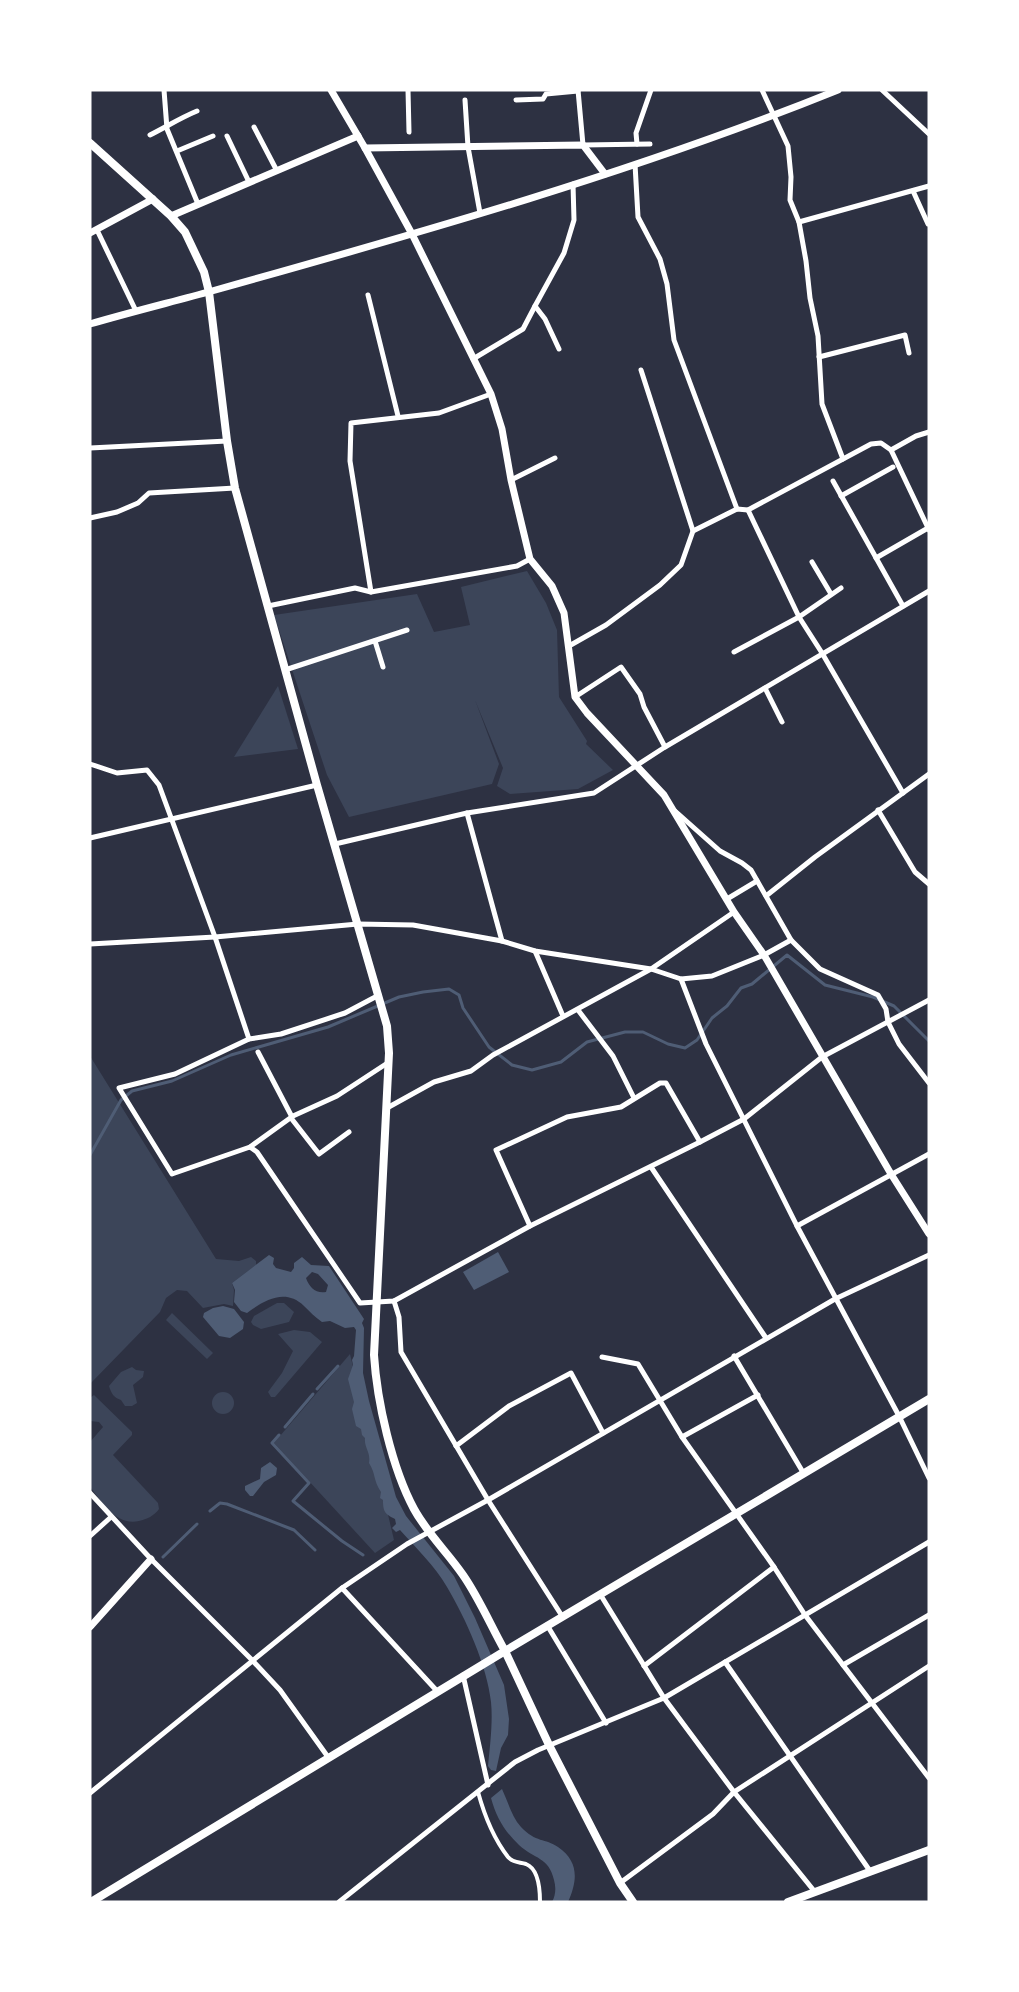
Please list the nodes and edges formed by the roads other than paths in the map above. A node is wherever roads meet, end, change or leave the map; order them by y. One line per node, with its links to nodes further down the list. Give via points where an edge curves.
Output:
1 (164, 90): 13 (street)
2 (331, 90): 20 (street)
3 (408, 90): 15 (street)
4 (651, 90): 22 (street, via 636,133)
5 (762, 90): 12 (street)
6 (838, 90): 12 (street)
7 (882, 90): 16 (street)
8 (578, 91): 10 (street); 24 (street)
9 (465, 100): 25 (street)
10 (516, 100)
11 (197, 111): 13 (street)
12 (774, 116): 28 (street); 39 (street, via 788,146 790,200)
13 (167, 127): 17 (street); 27 (street)
14 (254, 127): 29 (street)
15 (409, 132)
16 (929, 134)
17 (150, 135)
18 (213, 136): 27 (street)
19 (227, 136): 31 (street)
20 (358, 136): 26 (street); 29 (street)
21 (90, 143): 35 (main road)
22 (637, 144): 23 (street); 24 (street)
23 (650, 144)
24 (583, 145): 25 (street); 30 (street)
25 (468, 147): 26 (street); 37 (street)
26 (365, 148): 42 (street)
27 (177, 151): 36 (street)
28 (635, 164): 30 (street); 66 (street, via 638,217 665,276 674,340)
29 (277, 171): 31 (street)
30 (605, 174): 32 (street)
31 (249, 182): 36 (street)
32 (573, 184): 37 (street); 45 (street, via 574,220 564,253)
33 (929, 186): 34 (street)
34 (914, 191): 39 (street); 40 (street)
35 (153, 199): 38 (main road); 41 (street)
36 (198, 204): 38 (street)
37 (480, 213): 42 (street)
38 (171, 216): 43 (main road, via 197,254)
39 (799, 222): 50 (street)
40 (928, 224)
41 (93, 232): 46 (street)
42 (412, 234): 43 (street); 51 (street)
43 (209, 292): 46 (street); 56 (main road)
44 (368, 295): 54 (street)
45 (535, 306): 48 (street); 51 (street, via 523,329)
46 (136, 311): 47 (street)
47 (90, 324)
48 (559, 350)
49 (909, 353): 50 (street, via 905,335)
50 (819, 357): 60 (street, via 822,404)
51 (473, 359): 53 (street)
52 (642, 370): 70 (street)
53 (491, 394): 54 (street, via 439,413); 62 (street)
54 (398, 416): 76 (street, via 351,423 350,460)
55 (929, 432): 58 (street)
56 (227, 441): 57 (street); 64 (main road)
57 (90, 448)
58 (891, 450): 60 (street, via 881,443 871,444); 69 (street)
59 (555, 458): 62 (street)
60 (843, 459): 67 (street)
61 (892, 467): 65 (street)
62 (511, 480): 72 (street)
63 (833, 481): 65 (street)
64 (235, 488): 68 (street, via 149,493 117,512); 78 (main road)
65 (841, 496): 71 (street)
66 (737, 509): 67 (street); 70 (street)
67 (748, 510): 80 (street)
68 (90, 518)
69 (928, 529): 71 (street)
70 (693, 531): 83 (street, via 681,565 660,585 606,625)
71 (876, 558): 79 (street)
72 (531, 559): 76 (street, via 517,566); 83 (street, via 552,586 564,613)
73 (812, 562): 77 (street)
74 (841, 588): 77 (street)
75 (929, 591): 79 (street)
76 (371, 592): 78 (street, via 355,588)
77 (831, 594): 80 (street)
78 (268, 606): 87 (main road)
79 (903, 606): 85 (street)
80 (799, 617): 84 (street); 85 (street)
81 (407, 630): 82 (street)
82 (375, 641): 86 (street); 87 (street)
83 (569, 646): 89 (street)
84 (734, 652)
85 (822, 653): 88 (street); 96 (street)
86 (383, 667)
87 (285, 670): 95 (main road)
88 (765, 688): 90 (street); 91 (street)
89 (575, 697): 91 (street, via 621,667 640,694); 93 (street)
90 (782, 722)
91 (665, 747): 93 (street)
92 (90, 764): 100 (street, via 117,773 147,771 159,785)
93 (636, 767): 97 (street); 99 (street, via 594,793)
94 (929, 774): 96 (street)
95 (317, 785): 100 (street); 102 (main road)
96 (903, 793): 98 (street)
97 (674, 810): 103 (street, via 720,851 751,870); 106 (street)
98 (878, 810): 104 (street, via 915,872); 105 (street)
99 (467, 813): 102 (street); 111 (street)
100 (172, 818): 101 (street); 109 (street)
101 (90, 838)
102 (335, 844): 108 (main road)
103 (757, 881): 105 (street); 106 (street)
104 (929, 884)
105 (766, 896): 110 (street)
106 (727, 899): 107 (street)
107 (734, 912): 114 (street); 115 (street)
108 (358, 924): 109 (street); 111 (street, via 413,925); 117 (main road)
109 (215, 937): 112 (street); 122 (street)
110 (791, 940): 114 (street); 121 (street, via 820,969 878,995)
111 (502, 941): 113 (street)
112 (90, 944)
113 (535, 951): 115 (street); 120 (street)
114 (764, 955): 116 (street, via 712,976); 124 (street)
115 (651, 969): 116 (street); 119 (street)
116 (681, 979): 130 (street, via 706,1044)
117 (381, 1000): 122 (street, via 281,1034); 125 (main road)
118 (928, 1002): 121 (street)
119 (578, 1010): 120 (street); 127 (street, via 613,1056)
120 (563, 1016): 128 (street, via 471,1071 434,1083)
121 (888, 1022): 124 (street); 126 (street, via 899,1044)
122 (249, 1039): 133 (street, via 175,1074 119,1088 172,1174)
123 (258, 1052): 129 (street)
124 (822, 1057): 130 (street); 136 (street)
125 (389, 1062): 128 (main road); 129 (street, via 337,1096)
126 (929, 1083)
127 (634, 1098): 132 (street, via 666,1083); 137 (street, via 621,1107 567,1117 496,1150)
128 (387, 1108): 143 (main road)
129 (291, 1118): 131 (street, via 319,1154); 133 (street)
130 (744, 1119): 132 (street); 138 (street)
131 (349, 1131)
132 (700, 1142): 135 (street)
133 (250, 1147): 143 (street, via 360,1303)
134 (929, 1154): 136 (street)
135 (651, 1167): 137 (street); 144 (street)
136 (891, 1174): 138 (street); 139 (street)
137 (530, 1226): 142 (street)
138 (797, 1226): 141 (street)
139 (929, 1234)
140 (929, 1255): 141 (street)
141 (835, 1299): 144 (street); 150 (street)
142 (394, 1301): 143 (street); 153 (street, via 401,1352)
143 (377, 1303): 160 (main road, via 374,1355 383,1413 404,1489)
144 (766, 1338): 145 (street)
145 (734, 1356): 147 (street); 149 (street)
146 (602, 1357): 149 (street, via 638,1364)
147 (758, 1395): 152 (street); 154 (street)
148 (929, 1399): 150 (main road)
149 (659, 1400): 151 (street); 152 (street)
150 (900, 1416): 154 (main road); 155 (street)
151 (603, 1433): 153 (street, via 571,1373 509,1406); 157 (street)
152 (682, 1437): 158 (street)
153 (456, 1446): 157 (street)
154 (804, 1474): 158 (main road)
155 (929, 1478)
156 (90, 1493): 159 (street)
157 (488, 1500): 160 (street); 169 (street)
158 (736, 1514): 164 (street); 166 (main road)
159 (111, 1517): 161 (street); 163 (street)
160 (427, 1533): 165 (street); 172 (main road, via 464,1577)
161 (90, 1536)
162 (929, 1542): 167 (street)
163 (151, 1559): 171 (street); 173 (street)
164 (774, 1567): 167 (street); 176 (street)
165 (342, 1588): 173 (street); 179 (street)
166 (600, 1594): 169 (main road); 176 (street)
167 (805, 1615): 174 (street); 175 (street)
168 (929, 1615): 175 (street)
169 (562, 1616): 170 (main road)
170 (547, 1625): 172 (main road); 182 (street)
171 (90, 1627)
172 (505, 1651): 178 (main road); 183 (main road)
173 (252, 1660): 185 (street, via 280,1690); 188 (street)
174 (725, 1662): 180 (street); 184 (street)
175 (843, 1665): 181 (street)
176 (644, 1666): 180 (street)
177 (929, 1666): 181 (street)
178 (463, 1675): 179 (main road); 187 (street)
179 (437, 1691): 185 (main road)
180 (664, 1698): 182 (street); 190 (street)
181 (873, 1702): 184 (street); 186 (street)
182 (606, 1724): 183 (street)
183 (549, 1745): 187 (street, via 515,1762); 193 (main road)
184 (790, 1756): 190 (street); 192 (street)
185 (328, 1757): 195 (main road)
186 (928, 1775)
187 (488, 1785): 189 (street)
188 (90, 1792)
189 (478, 1792): 196 (street); 197 (street, via 485,1816 508,1856 528,1865 536,1874)
190 (734, 1792): 193 (street, via 713,1814); 194 (street)
191 (929, 1850): 192 (main road)
192 (870, 1871): 194 (main road)
193 (620, 1883): 198 (main road)
194 (811, 1896): 199 (main road)
195 (91, 1902)
196 (339, 1902)
197 (540, 1902)
198 (633, 1902)
199 (788, 1902)

